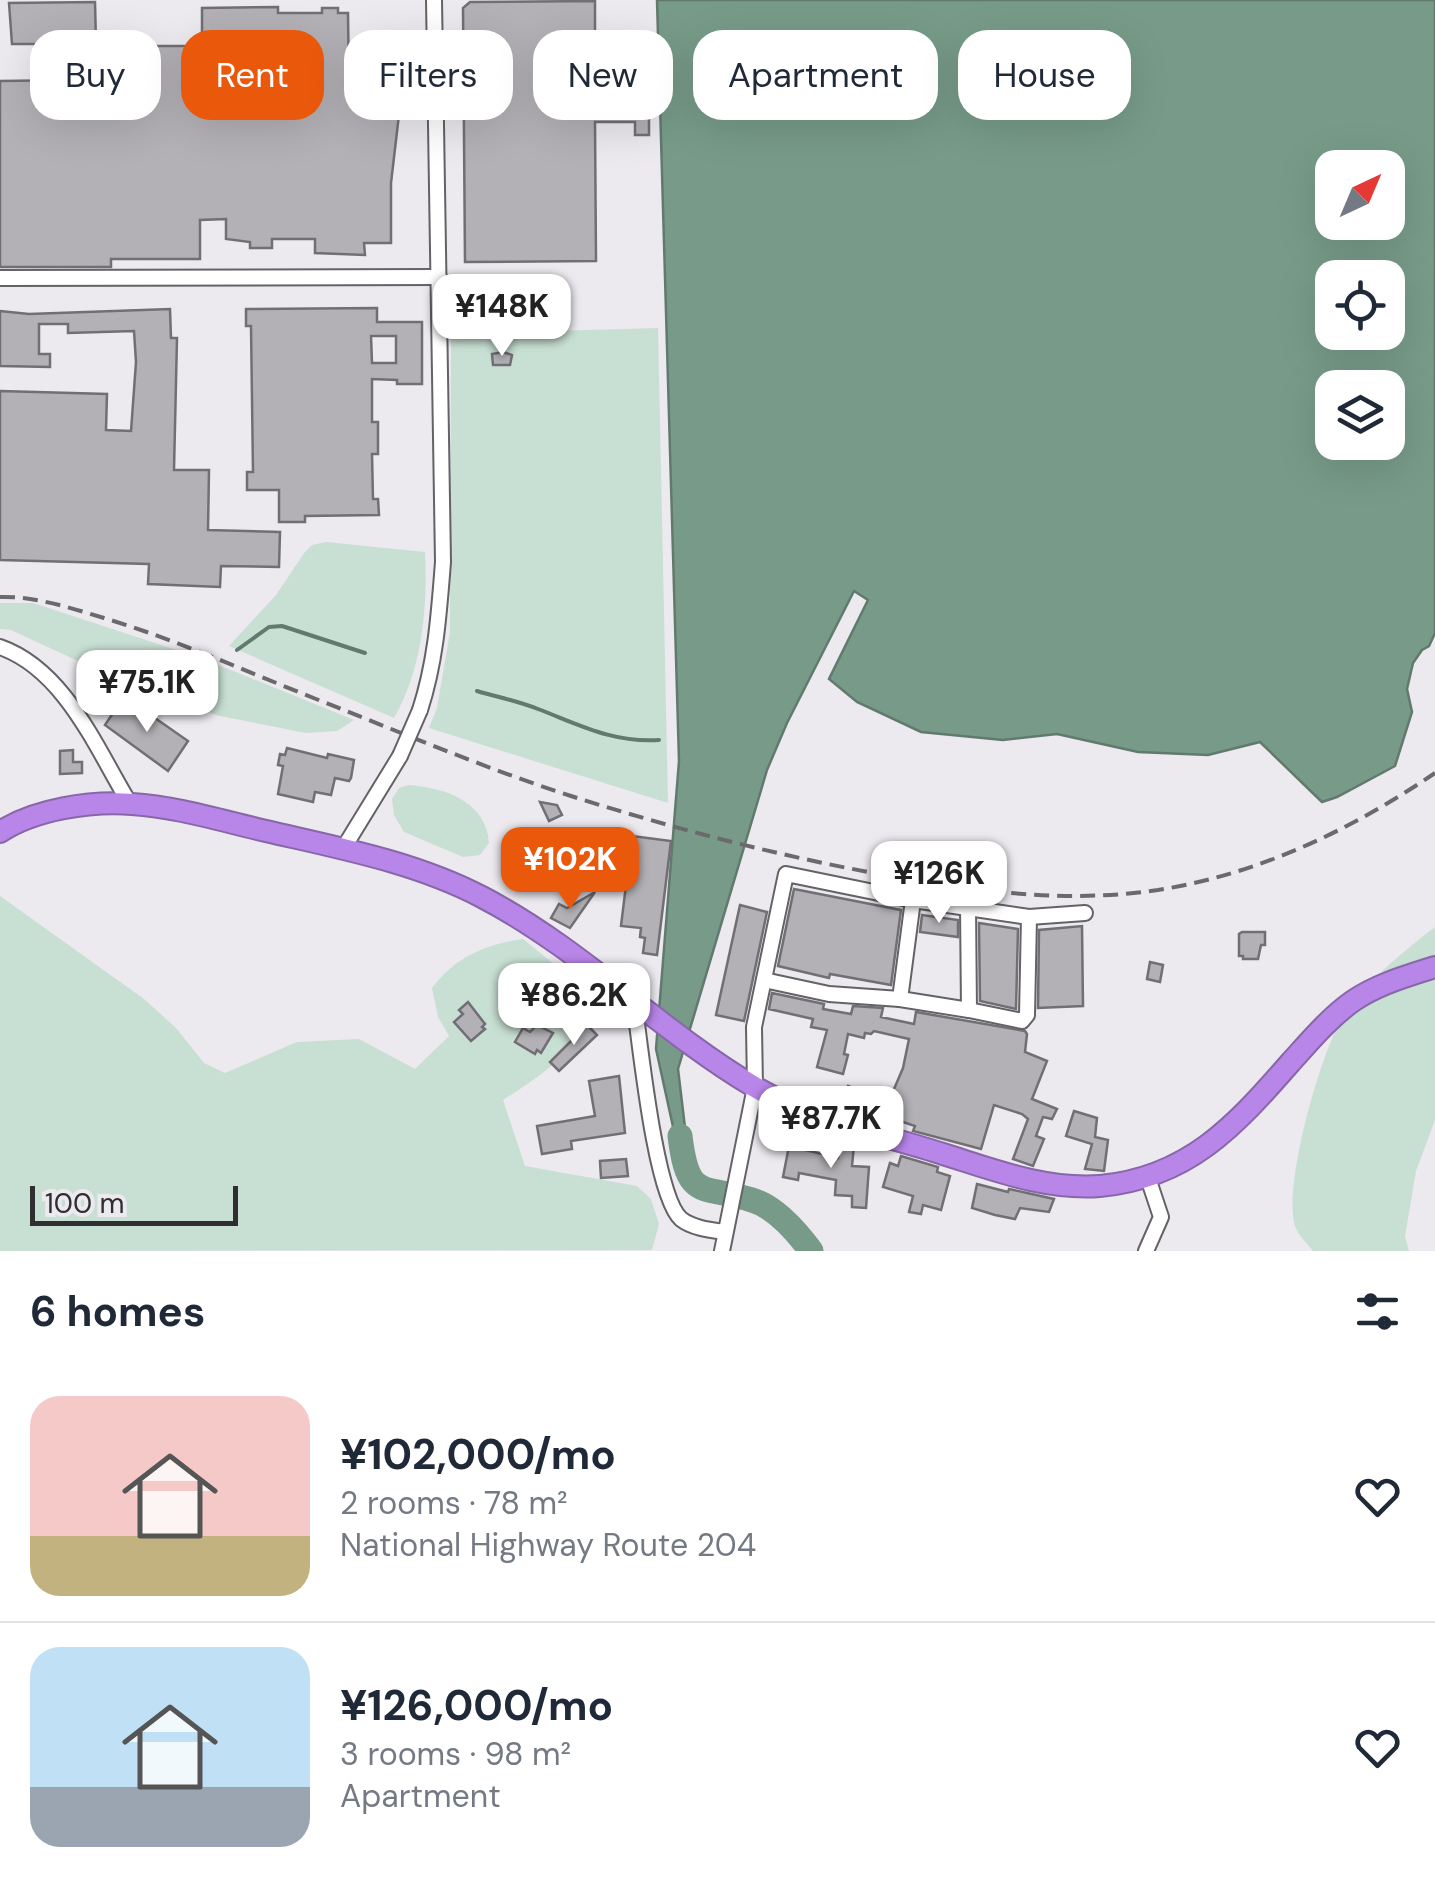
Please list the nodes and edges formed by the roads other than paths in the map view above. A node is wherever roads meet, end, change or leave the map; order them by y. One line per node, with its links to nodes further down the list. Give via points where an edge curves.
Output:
1 (434, 0): 2 (street)
2 (438, 277): 3 (street); 7 (street, bridge, via 443,562 430,682 400,756)
3 (0, 278)
4 (0, 647): 5 (street, via 34,664 59,688)
5 (130, 804): 6 (highway, via 18,820); 7 (highway)
6 (0, 832)
7 (343, 849): 15 (highway, via 482,897)
8 (913, 900): 9 (street); 13 (street, via 786,874); 14 (street)
9 (968, 908): 11 (street); 16 (street)
10 (1085, 913): 11 (street)
11 (1030, 917): 16 (street, via 1027,1015 1022,1020)
12 (1435, 967): 18 (highway, via 1354,1001 1222,1136)
13 (764, 980): 14 (street); 17 (street, via 754,1026)
14 (900, 999): 16 (street)
15 (640, 1004): 17 (highway); 19 (street, via 660,1171 670,1202 681,1219 700,1228)
16 (969, 1010)
17 (755, 1087): 18 (highway, via 1016,1178 1099,1186); 19 (street)
18 (1148, 1178): 21 (street, via 1161,1217)
19 (726, 1225): 20 (street)
20 (722, 1251)
21 (1146, 1251)

